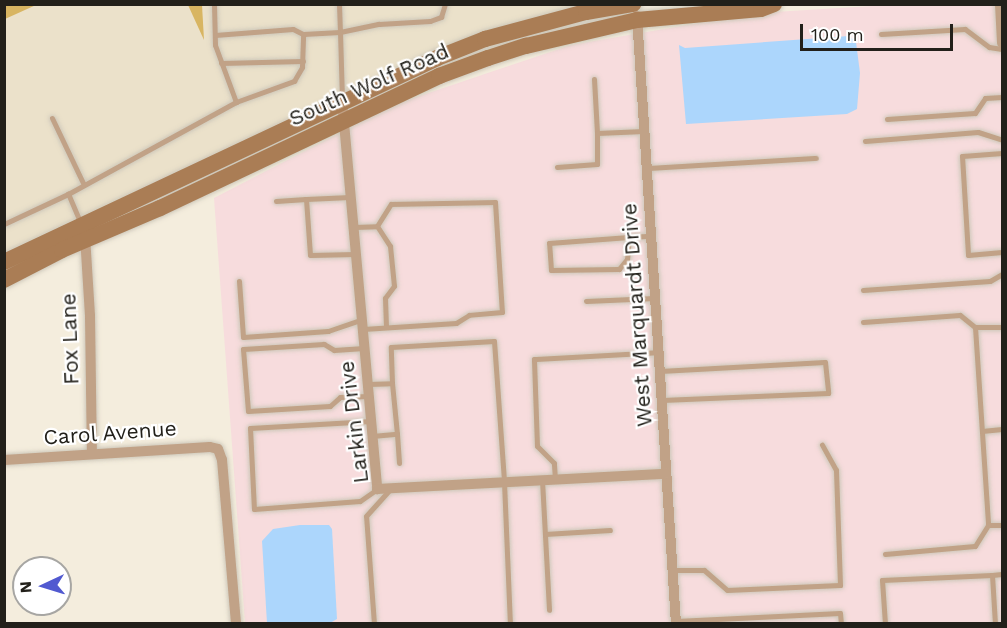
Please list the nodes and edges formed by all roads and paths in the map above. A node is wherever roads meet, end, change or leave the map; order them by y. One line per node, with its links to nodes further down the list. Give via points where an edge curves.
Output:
1 (214, 4): 10 (lane)
2 (339, 4): 7 (lane)
3 (445, 4): 7 (lane, via 441,17 430,21 379,24)
4 (774, 4): 6 (main road, South Wolf Road, via 761,9)
5 (1000, 4): 11 (street)
6 (635, 10): 17 (main road, South Wolf Road, via 586,12 485,39); 21 (main road, South Wolf Road, via 439,76); 22 (street, West Marquardt Drive)
7 (340, 32): 8 (lane); 17 (lane)
8 (303, 34): 10 (lane, via 293,29); 13 (lane)
9 (881, 34): 12 (lane, via 965,29 989,47)
10 (215, 35): 14 (lane)
11 (1002, 43)
12 (1002, 49)
13 (303, 61): 14 (lane); 18 (lane, via 294,81)
14 (221, 63): 18 (lane)
15 (594, 79): 23 (lane)
16 (1002, 97): 20 (lane, via 985,98 975,113)
17 (342, 101): 21 (street, Larkin Drive); 36 (main road, South Wolf Road)
18 (236, 102): 30 (lane)
19 (52, 118): 30 (lane)
20 (887, 119)
21 (344, 120): 32 (street, Larkin Drive); 41 (main road, South Wolf Road)
22 (644, 131): 23 (lane); 29 (street, West Marquardt Drive)
23 (597, 133): 28 (lane, via 597,164)
24 (1002, 140): 25 (lane, via 978,132)
25 (865, 141)
26 (1002, 153): 42 (lane, via 962,156 968,255)
27 (816, 158): 29 (lane)
28 (557, 167)
29 (647, 168): 39 (street, West Marquardt Drive)
30 (84, 185): 31 (lane)
31 (68, 194): 35 (lane); 36 (lane)
32 (351, 197): 33 (lane); 38 (street, Larkin Drive)
33 (306, 200): 34 (lane); 43 (lane, via 310,255)
34 (276, 201)
35 (4, 224)
36 (81, 224): 41 (street, Fox Lane); 44 (main road, South Wolf Road)
37 (377, 226): 38 (lane); 53 (lane, via 390,246 394,286 385,298); 53 (lane, via 391,204 495,202 502,312 469,315 456,323)
38 (354, 227): 43 (street, Larkin Drive)
39 (651, 236): 40 (lane); 49 (street, West Marquardt Drive)
40 (629, 237): 40 (lane, via 549,243 551,270 619,269 627,259)
41 (86, 241): 46 (main road, South Wolf Road); 69 (street, Fox Lane)
42 (1002, 252)
43 (356, 254): 52 (street, Larkin Drive)
44 (4, 262)
45 (1002, 274): 48 (lane, via 990,281)
46 (4, 280)
47 (239, 281): 52 (lane, via 243,337 328,331)
48 (863, 290)
49 (655, 298): 50 (lane); 57 (street, West Marquardt Drive)
50 (586, 301)
51 (863, 322): 54 (lane, via 960,315)
52 (362, 324): 53 (lane); 56 (street, Larkin Drive)
53 (386, 327)
54 (975, 327): 55 (lane); 65 (lane)
55 (1002, 327)
56 (364, 348): 60 (street, Larkin Drive); 61 (lane, via 334,350 324,344 243,349 248,411 330,406 340,398)
57 (659, 352): 58 (street, West Marquardt Drive); 73 (lane, via 534,359 537,446 554,463)
58 (660, 371): 62 (street, West Marquardt Drive); 62 (lane, via 825,362 828,393)
59 (392, 383): 60 (lane); 66 (lane); 75 (lane, via 391,347 494,341)
60 (368, 384): 61 (street, Larkin Drive)
61 (369, 396): 63 (street, Larkin Drive)
62 (662, 400): 72 (street, West Marquardt Drive)
63 (371, 421): 67 (street, Larkin Drive); 77 (lane, via 250,428 254,509 360,501)
64 (1002, 429): 65 (lane)
65 (982, 431): 78 (lane)
66 (397, 434): 67 (lane); 71 (lane)
67 (372, 436): 77 (street, Larkin Drive)
68 (822, 445): 83 (lane, via 836,470 840,585 727,590 704,570)
69 (92, 453): 70 (street, Carol Avenue); 90 (street, Carol Avenue, via 218,449)
70 (4, 460)
71 (399, 463)
72 (666, 474): 73 (street, Larkin Drive); 83 (street, West Marquardt Drive)
73 (555, 479): 74 (street, Larkin Drive)
74 (542, 480): 75 (street, Larkin Drive); 81 (lane)
75 (504, 482): 76 (street, Larkin Drive); 92 (lane)
76 (392, 488): 77 (street, Larkin Drive); 91 (lane, via 366,516)
77 (377, 489)
78 (988, 525): 79 (lane); 82 (lane, via 975,546)
79 (1002, 525)
80 (610, 530): 81 (lane)
81 (545, 534): 86 (lane)
82 (885, 554)
83 (673, 570): 89 (street, West Marquardt Drive)
84 (1002, 574): 85 (lane)
85 (992, 575): 88 (lane); 94 (lane, via 882,580)
86 (549, 610)
87 (1002, 616): 88 (lane)
88 (995, 620)
89 (676, 622): 93 (lane, via 840,614)
90 (236, 624)
91 (374, 624)
92 (510, 624)
93 (841, 624)
94 (885, 624)

